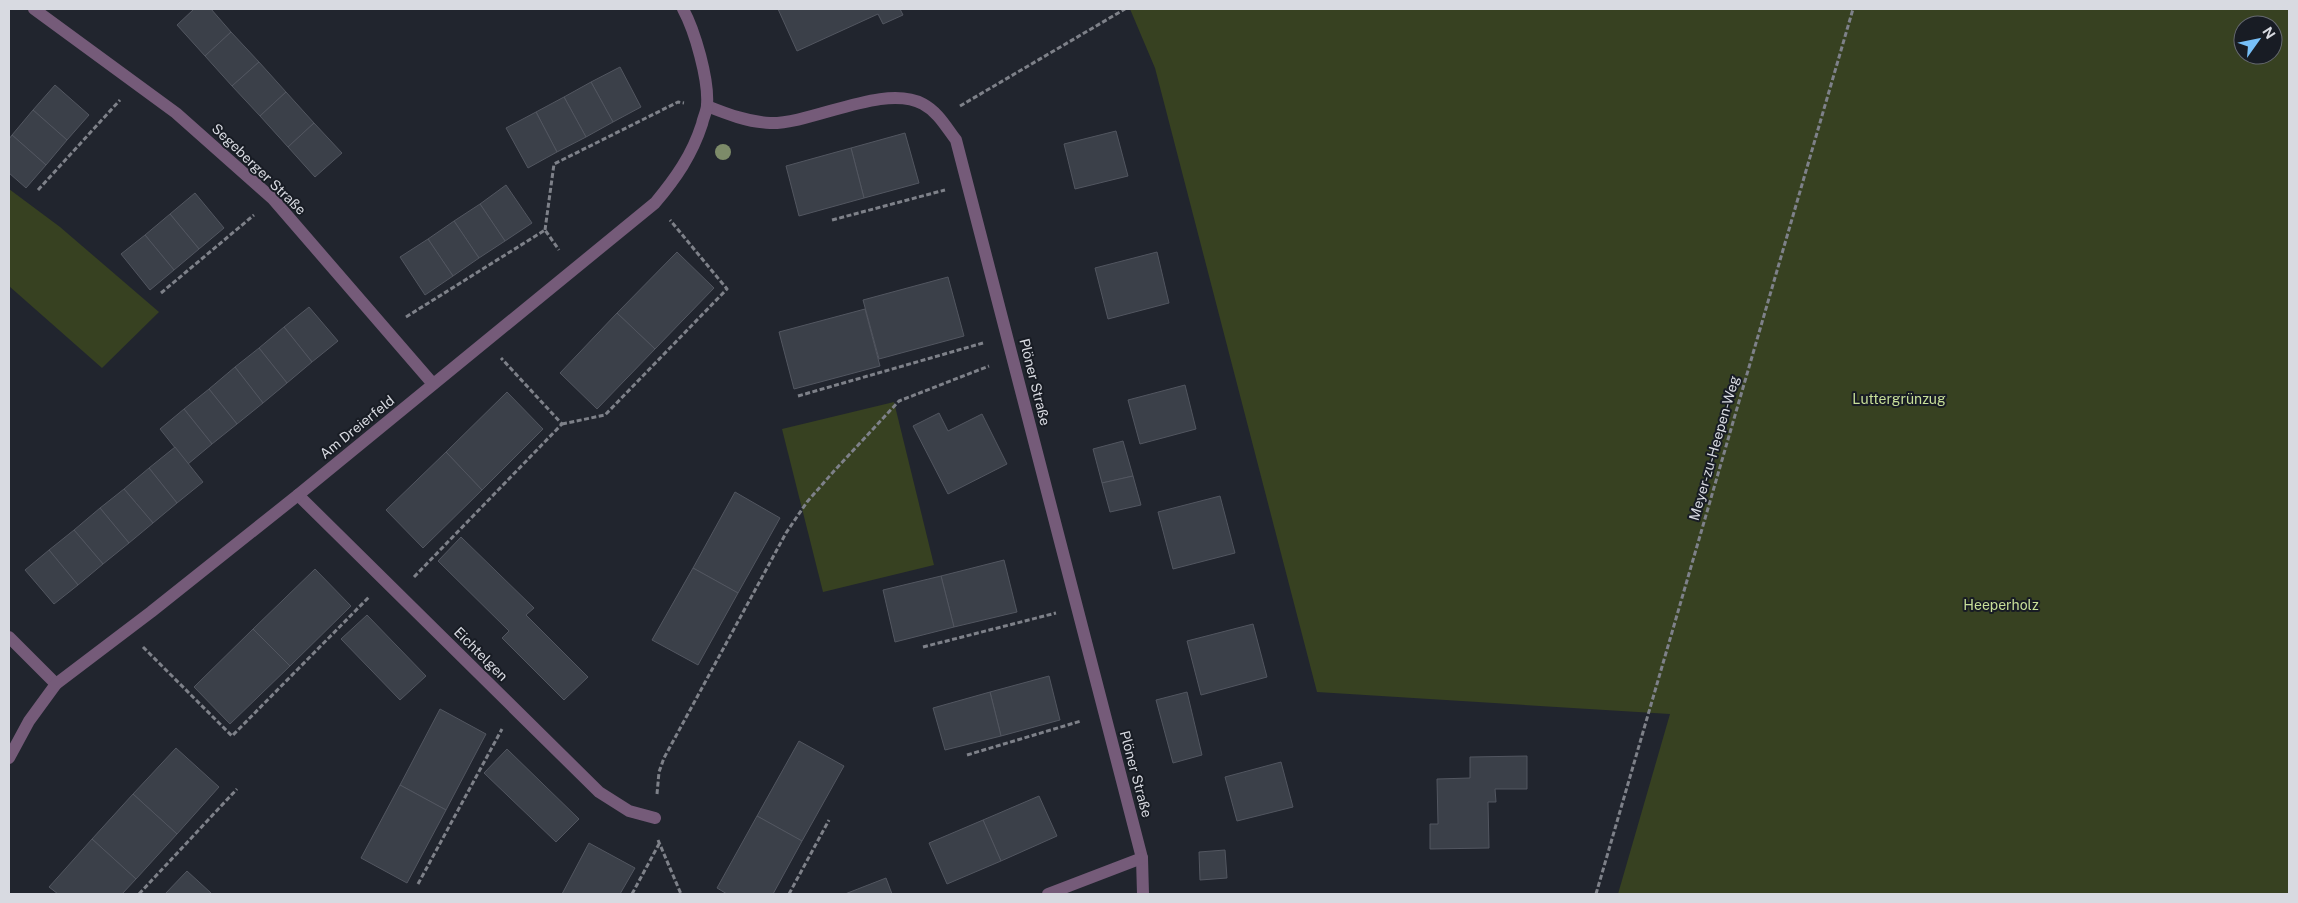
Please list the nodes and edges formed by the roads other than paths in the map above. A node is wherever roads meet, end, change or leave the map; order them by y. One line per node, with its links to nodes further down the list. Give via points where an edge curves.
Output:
1 (34, 9): 4 (street, Segeberger Straße, via 176,113 273,199)
2 (683, 9): 3 (street, via 698,50)
3 (707, 106): 4 (street, Am Dreierfeld, via 695,144 677,177 655,203); 10 (street, Plöner Straße, via 738,118 770,123 800,119 879,99 903,99 922,104 940,118 956,140)
4 (433, 384): 5 (street, Am Dreierfeld)
5 (298, 495): 7 (street, Am Dreierfeld); 9 (street, Eichtelgen, via 599,792 629,811)
6 (9, 637): 7 (street)
7 (56, 684): 8 (street, Am Dreierfeld, via 29,721)
8 (9, 758)
9 (655, 818)
10 (1142, 858): 11 (street); 12 (street, Plöner Straße)
11 (1048, 894)
12 (1143, 894)

